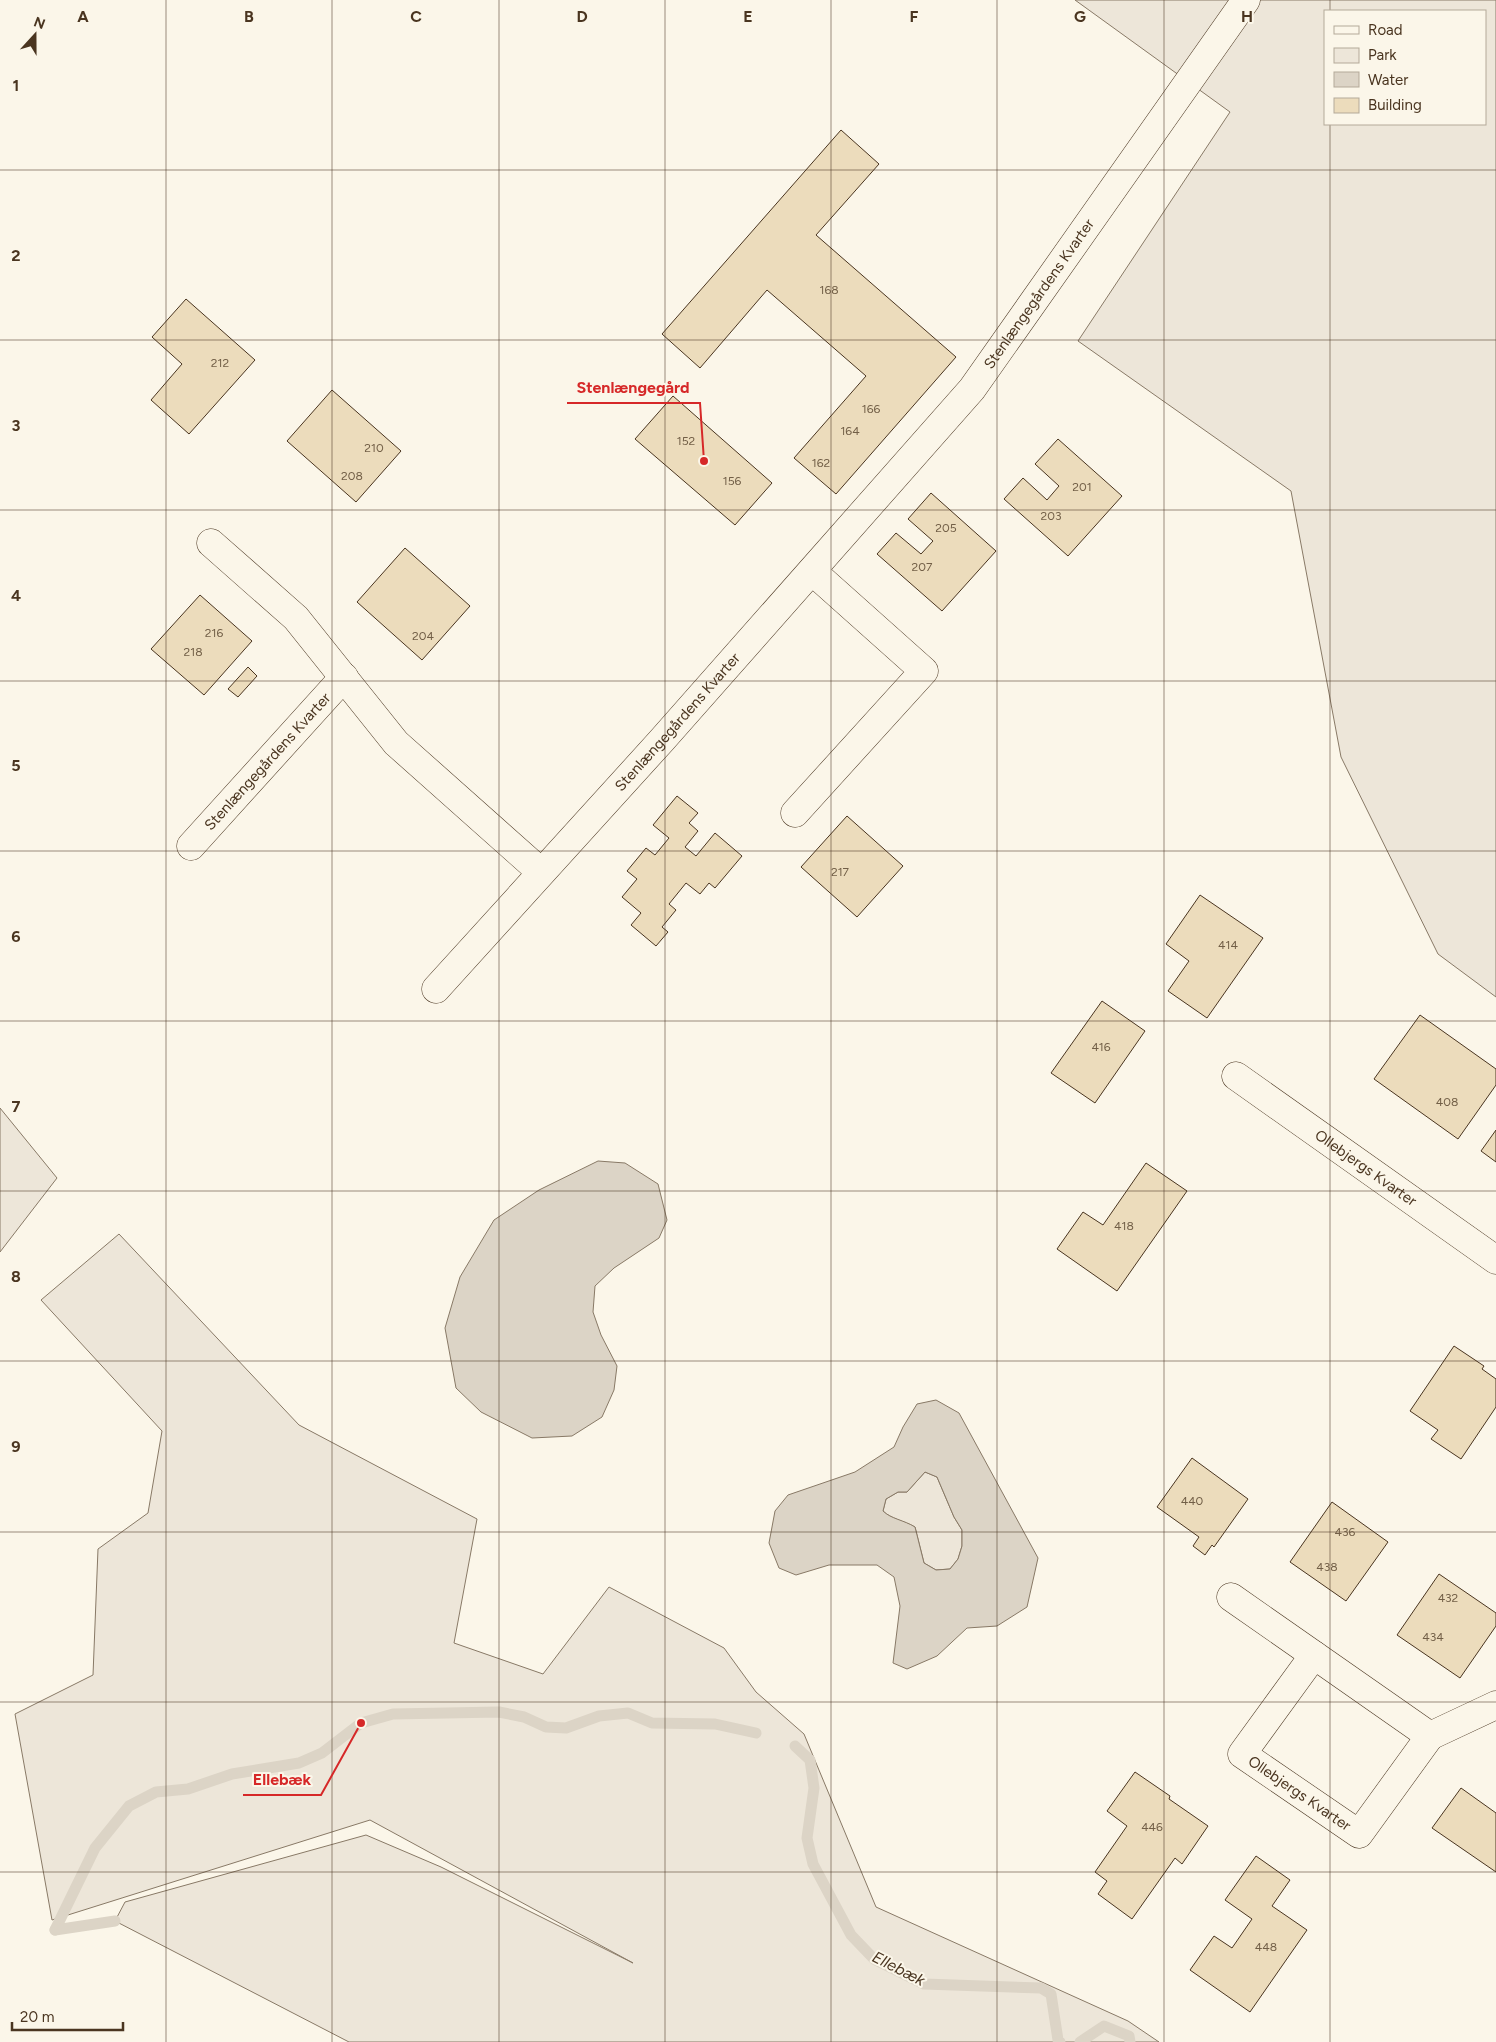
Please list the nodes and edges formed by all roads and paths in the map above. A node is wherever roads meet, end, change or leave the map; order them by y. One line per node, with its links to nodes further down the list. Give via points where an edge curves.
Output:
1 (1246, 0): 3 (street, Stenlængegårdens Kvarter, via 972,389)
2 (211, 543): 4 (street, Stenlængegårdens Kvarter, via 296,618)
3 (812, 571): 5 (street, via 924,671); 7 (street, Stenlængegårdens Kvarter)
4 (344, 677): 6 (street, Stenlængegårdens Kvarter); 7 (street, Stenlængegårdens Kvarter, via 396,743)
5 (795, 813)
6 (191, 846)
7 (541, 872): 8 (street, Stenlængegårdens Kvarter)
8 (436, 989)
9 (1236, 1076): 10 (street, Ollebjergs Kvarter)
10 (1496, 1260)
11 (1231, 1597): 12 (street)
12 (1314, 1655): 14 (street); 14 (street, Ollebjergs Kvarter, via 1242,1754 1359,1834)
13 (1496, 1705): 14 (street, Ollebjergs Kvarter)
14 (1430, 1736)

